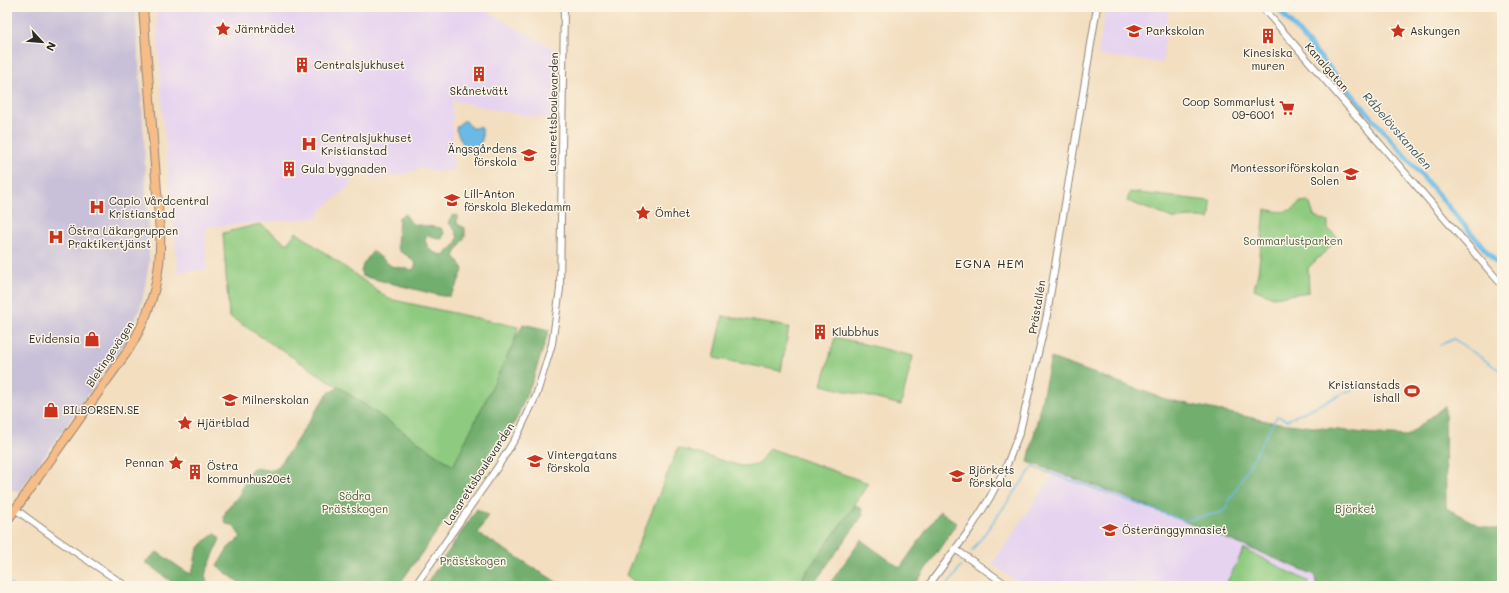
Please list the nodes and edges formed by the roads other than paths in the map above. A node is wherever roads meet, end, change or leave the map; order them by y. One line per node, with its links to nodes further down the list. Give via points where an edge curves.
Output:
1 (142, 7): 6 (main road, Blekingevägen, via 160,232 157,282 148,314 133,344)
2 (564, 7): 10 (street, Lasarettsboulevarden, via 560,289 552,344 536,396 518,434)
3 (1097, 7): 8 (street, Prästallén, via 1047,314 1026,412 1006,467 971,528)
4 (1262, 7): 5 (street, Kanalgatan)
5 (1502, 285)
6 (15, 509): 7 (main road, Blekingevägen); 9 (street)
7 (7, 521)
8 (955, 549): 11 (street, Prästallén); 12 (street)
9 (126, 586)
10 (415, 586)
11 (928, 586)
12 (1008, 586)

